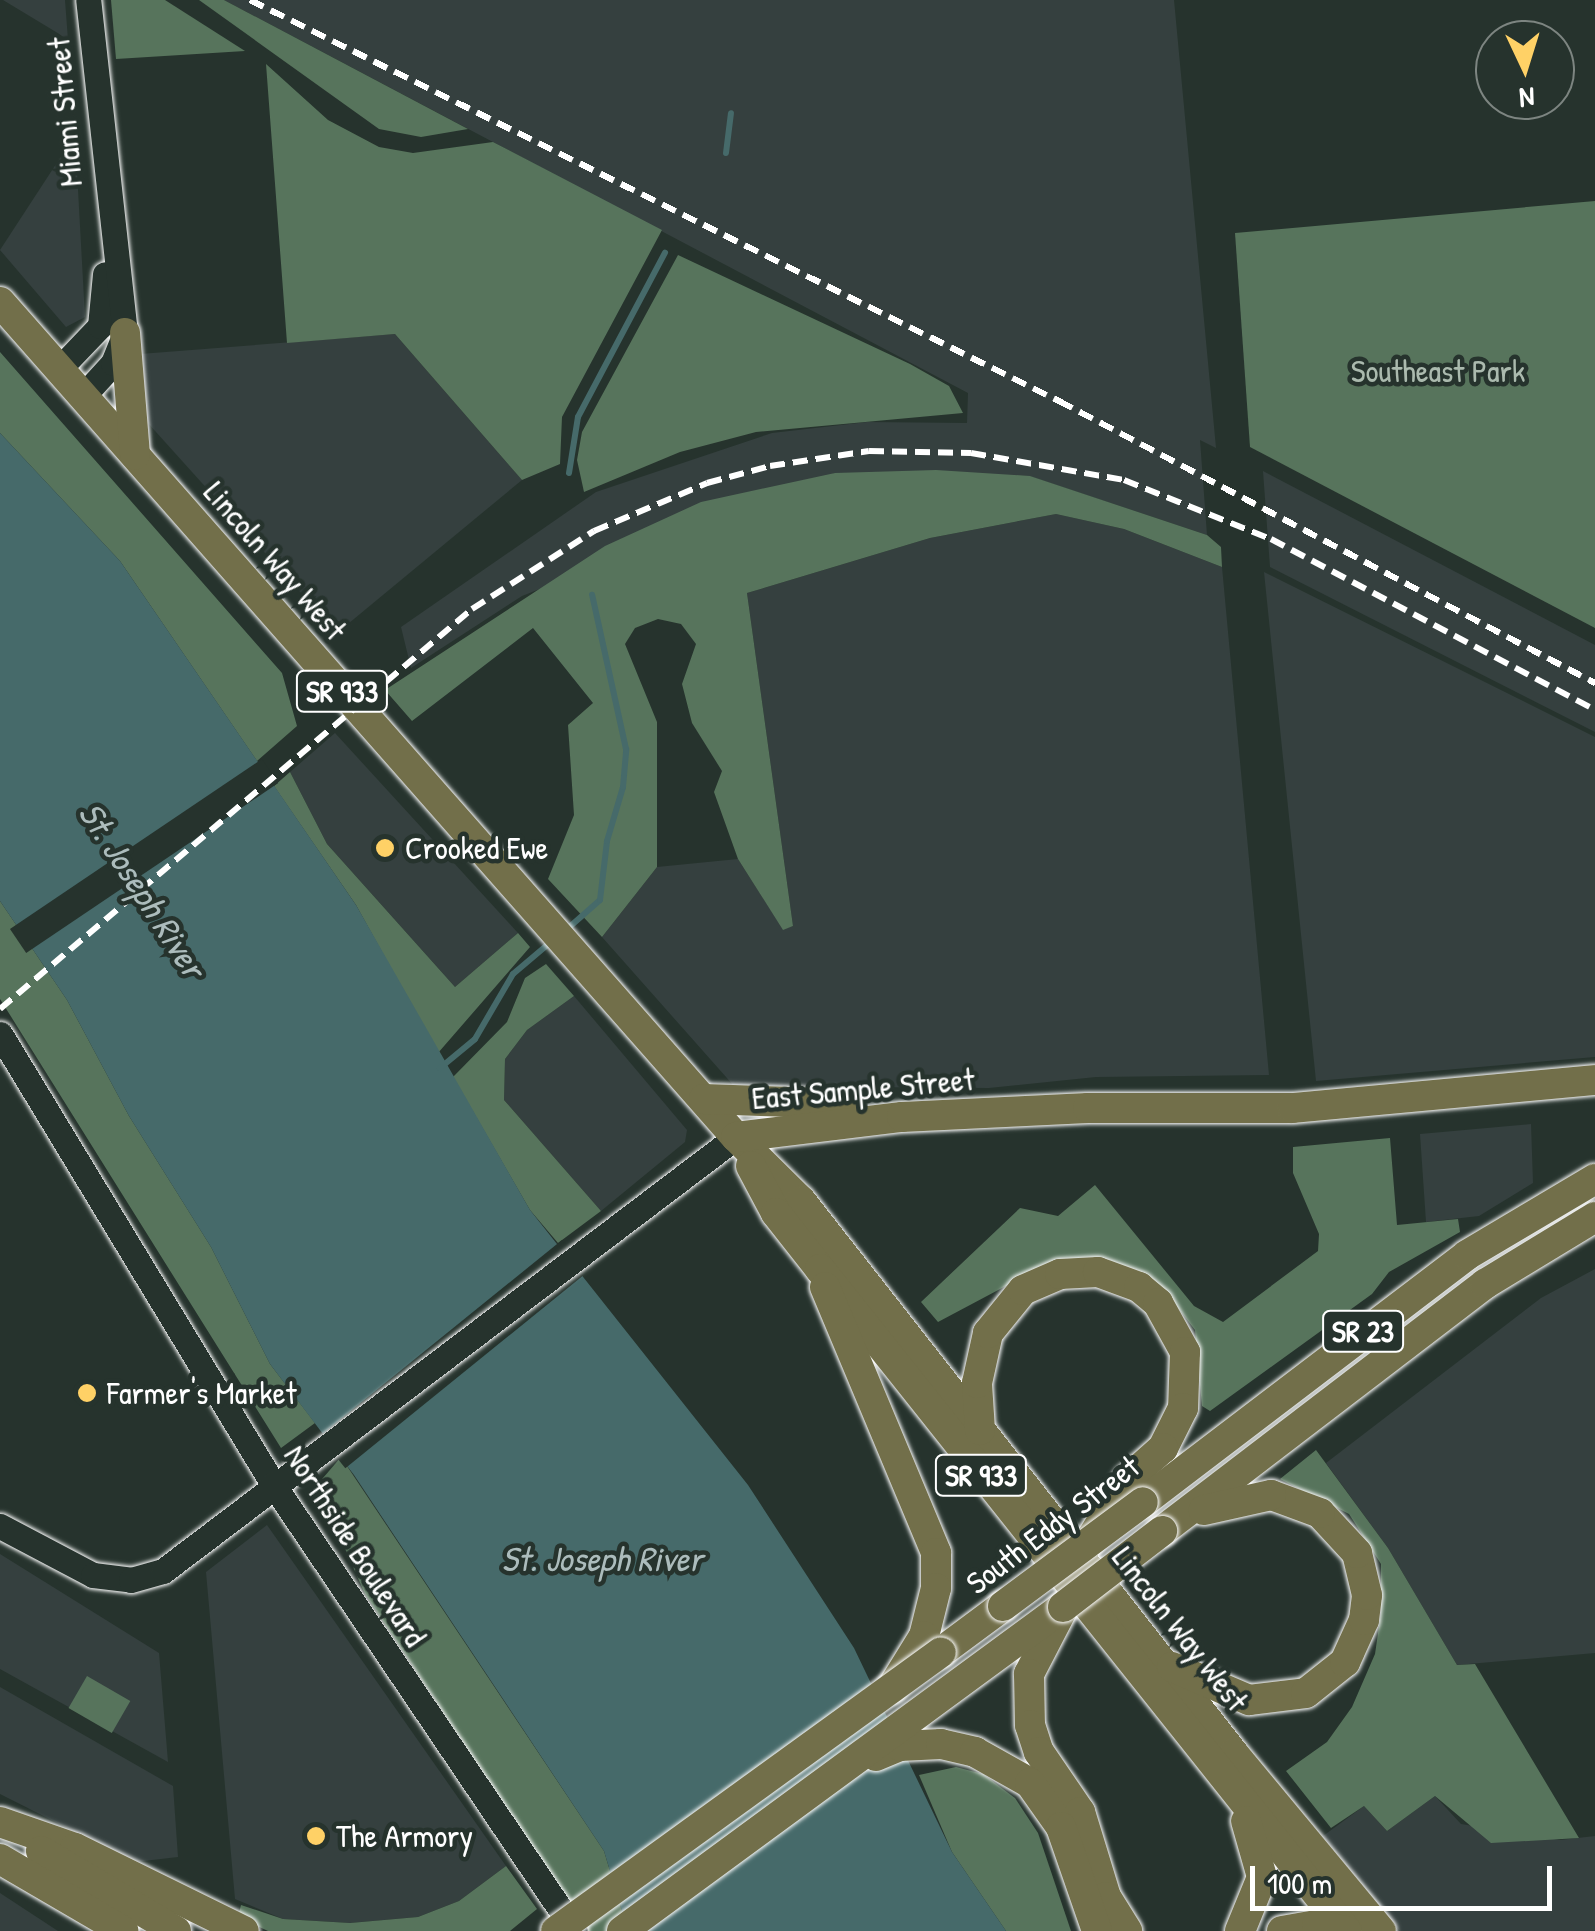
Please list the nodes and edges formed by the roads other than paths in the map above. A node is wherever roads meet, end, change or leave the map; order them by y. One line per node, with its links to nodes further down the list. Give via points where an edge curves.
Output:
1 (88, 0): 2 (street, Miami Street)
2 (108, 218): 4 (street, Miami Street); 5 (street, Miami Street, via 100,326)
3 (0, 302): 5 (main road, Lincoln Way West / SR 933)
4 (125, 334): 6 (street, via 113,364); 7 (main road)
5 (59, 369): 6 (main road, Lincoln Way West / SR 933)
6 (83, 396): 7 (main road, Lincoln Way West / SR 933)
7 (135, 455): 10 (main road, Lincoln Way West / SR 933)
8 (0, 1034): 17 (street, Northside Boulevard)
9 (1595, 1080): 11 (main road, East Sample Street, via 1293,1108)
10 (704, 1099): 11 (main road, via 868,1104); 12 (main road, Lincoln Way West / SR 933)
11 (902, 1117): 12 (main road, East Sample Street)
12 (736, 1137): 15 (main road, Lincoln Way West / SR 933, via 776,1213); 16 (main road, Lincoln Way West, via 800,1200); 17 (street, East Sample Street)
13 (1595, 1179): 18 (main road, South Eddy Street / SR 23, via 1466,1255)
14 (1595, 1217): 19 (main road, SR 23, via 1485,1284)
15 (820, 1270): 21 (main road, via 844,1343 936,1552); 25 (main road, Lincoln Way West / SR 933)
16 (980, 1430): 18 (main road, via 980,1360 1008,1305 1060,1274 1120,1277 1172,1320 1187,1368 1178,1424); 23 (main road, Lincoln Way West)
17 (273, 1484): 20 (street, East Sample Street, via 163,1570 131,1580 94,1575); 32 (street, Northside Boulevard)
18 (1136, 1491): 21 (main road, South Eddy Street / SR 23, bridge, via 1087,1544 1004,1606)
19 (1170, 1525): 22 (main road, SR 23, bridge, via 1064,1607); 23 (main road, via 1238,1497 1272,1495 1302,1503 1340,1530 1357,1553 1367,1595 1345,1662 1306,1693 1249,1700)
20 (0, 1526)
21 (932, 1644): 31 (main road, South Eddy Street / SR 23, bridge, via 886,1697)
22 (1033, 1644): 24 (main road, SR 23, via 961,1682); 35 (main road, via 1030,1725 1039,1752 1080,1812 1106,1897)
23 (1161, 1662): 39 (main road, Lincoln Way West)
24 (850, 1766): 33 (main road, SR 23); 34 (main road, via 900,1746 942,1744 1012,1770 1047,1802 1061,1827)
25 (1240, 1804): 36 (main road, SR 933, via 1262,1877); 38 (main road, Lincoln Way West)
26 (0, 1825): 29 (main road); 30 (main road, via 75,1848)
27 (0, 1859): 28 (main road)
28 (112, 1926)
29 (176, 1931)
30 (244, 1931)
31 (556, 1931)
32 (576, 1931)
33 (622, 1931)
34 (1097, 1931)
35 (1127, 1931)
36 (1240, 1931)
37 (1282, 1931): 38 (main road, via 1317,1925)
38 (1346, 1931)
39 (1381, 1931)

